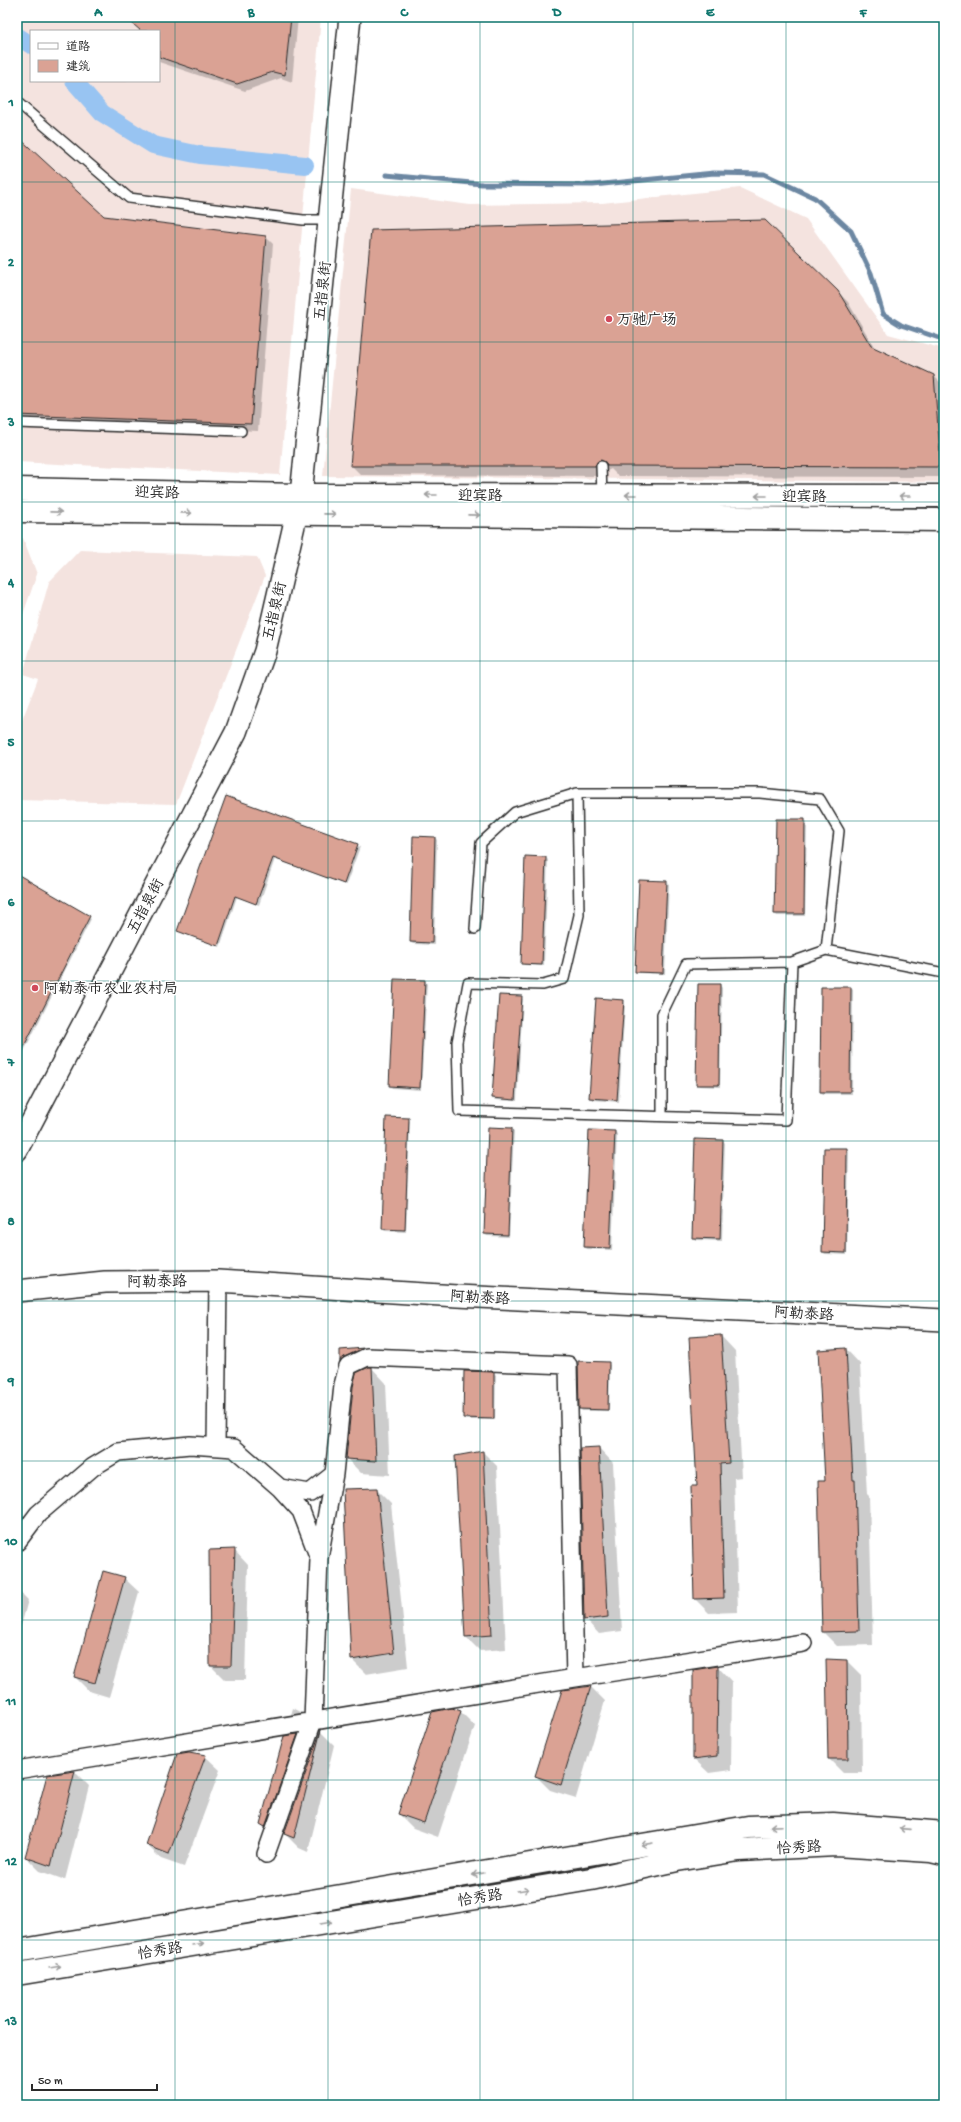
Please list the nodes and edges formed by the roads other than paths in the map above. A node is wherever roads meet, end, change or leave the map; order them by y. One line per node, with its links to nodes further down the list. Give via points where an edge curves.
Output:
1 (350, 17): 3 (street, 五指泉街)
2 (17, 102): 3 (lane, via 129,198 303,220)
3 (329, 220): 10 (street, 五指泉街)
4 (17, 423): 5 (lane)
5 (241, 430)
6 (601, 466): 8 (lane)
7 (17, 489): 10 (main road, 迎宾路)
8 (602, 495): 9 (main road, 迎宾路, one-way to 8); 10 (main road, 迎宾路, one-way to 10)
9 (944, 496)
10 (299, 504): 11 (main road, 迎宾路, one-way to 10); 12 (main road, 迎宾路, one-way to 12); 19 (street, 五指泉街, via 265,651 236,732)
11 (17, 511)
12 (944, 520)
13 (577, 793): 14 (lane, via 515,812 481,843); 15 (lane, via 760,793 820,799 839,831); 18 (lane, via 579,915 564,979 543,985 468,983 457,1042 459,1111)
14 (475, 929)
15 (826, 950): 16 (lane); 17 (lane)
16 (792, 962): 18 (lane, via 686,964 662,1014); 18 (lane, via 786,1120)
17 (944, 972)
18 (662, 1116)
19 (17, 1150)
20 (218, 1280): 21 (street, 阿勒泰路, via 105,1282); 22 (street, 阿勒泰路, via 457,1296); 23 (street)
21 (17, 1290)
22 (944, 1320)
23 (216, 1446): 25 (street, via 234,1448); 26 (street, via 190,1445 118,1452 93,1467 38,1514)
24 (334, 1474): 25 (street, via 310,1493); 27 (street); 29 (street, via 343,1385 348,1366 367,1357 568,1365)
25 (280, 1488): 27 (street, via 301,1511)
26 (17, 1542)
27 (319, 1558): 30 (street)
28 (803, 1643): 29 (street)
29 (575, 1678): 30 (street)
30 (313, 1721): 31 (street); 33 (street)
31 (17, 1770)
32 (944, 1833): 35 (main road, 恰秀路, one-way to 35, via 833,1824 748,1827)
33 (266, 1854)
34 (944, 1854): 36 (main road, 恰秀路, one-way to 34, via 591,1879 677,1860 739,1850 836,1845)
35 (17, 1951)
36 (17, 1974)

